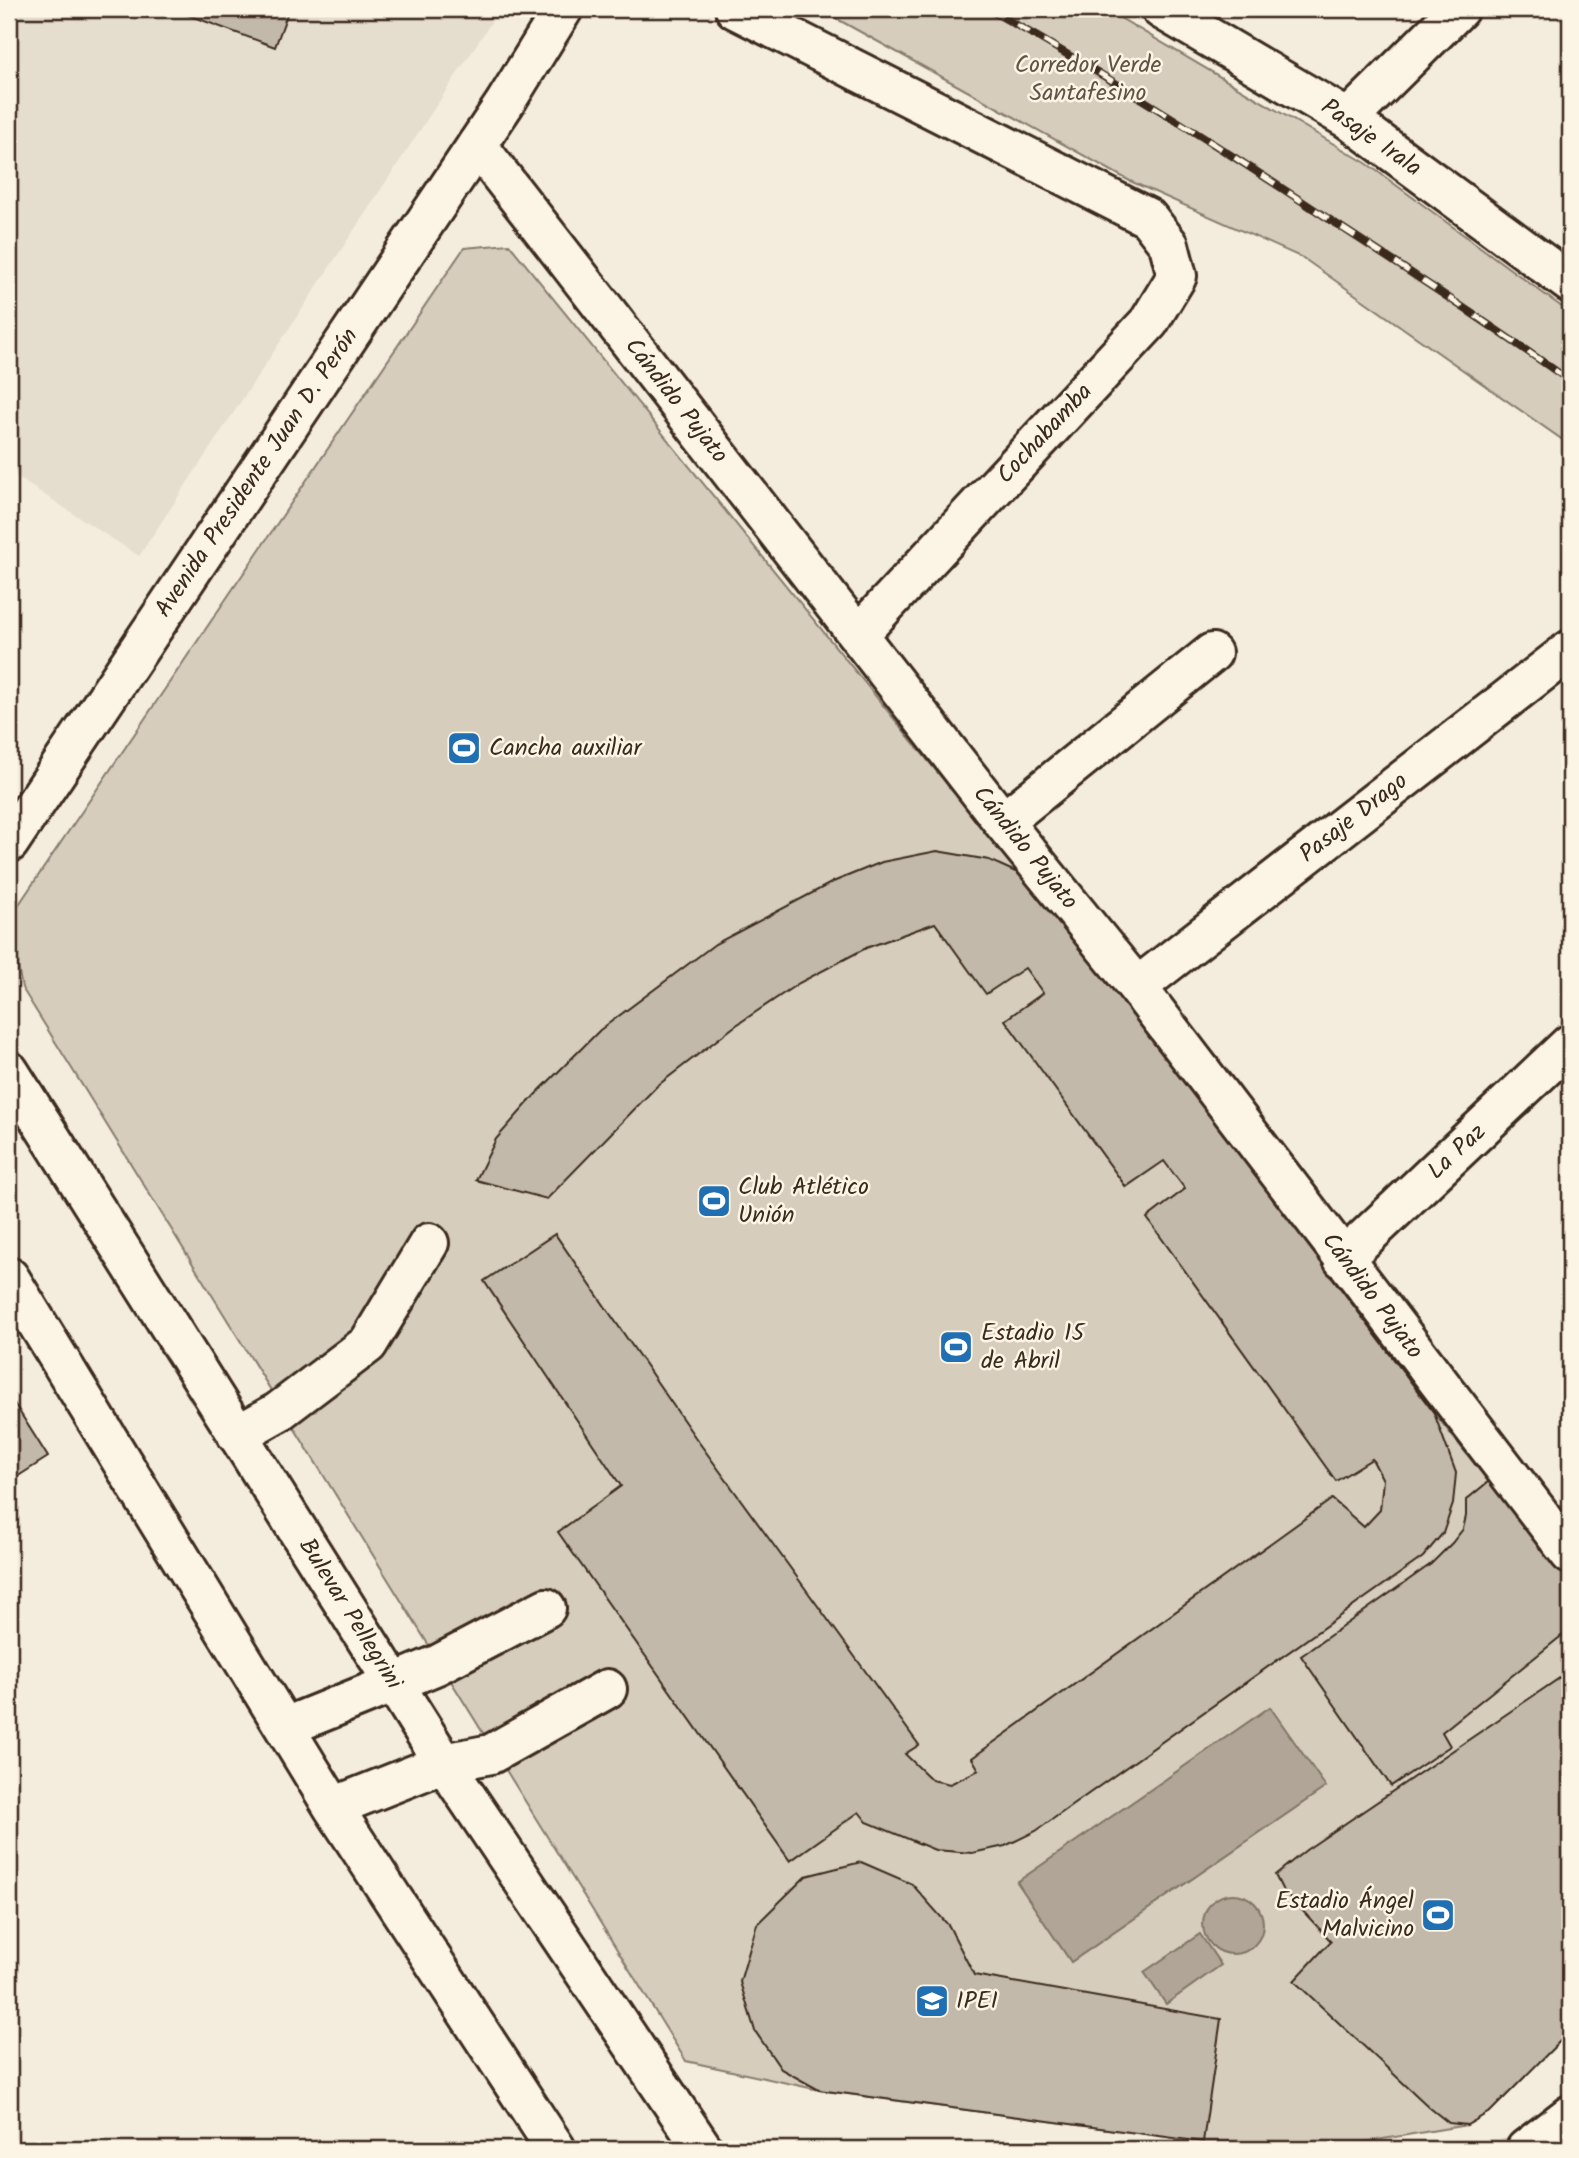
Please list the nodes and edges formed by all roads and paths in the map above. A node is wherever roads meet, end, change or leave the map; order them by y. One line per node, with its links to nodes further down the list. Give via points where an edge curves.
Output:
1 (563, 9): 6 (street, Avenida Presidente Juan D. Perón)
2 (585, 9): 6 (street, Avenida Presidente Juan D. Perón)
3 (735, 9): 10 (street, Cochabamba, via 1148,218 1169,245 1177,276 1149,322)
4 (1161, 9): 7 (street, Pasaje Irala)
5 (1459, 9): 7 (street)
6 (505, 103): 8 (street, Avenida Presidente Juan D. Perón)
7 (1348, 119): 9 (street, Pasaje Irala)
8 (477, 145): 10 (street, Cándido Pujato); 14 (street, Avenida Presidente Juan D. Perón)
9 (1570, 283)
10 (858, 635): 13 (street, Cándido Pujato)
11 (1570, 650): 15 (street, Pasaje Drago)
12 (1212, 653): 13 (street)
13 (1003, 822): 15 (street, Cándido Pujato)
14 (9, 843)
15 (1137, 987): 19 (street, Cándido Pujato)
16 (1570, 1044): 19 (street, La Paz)
17 (9, 1071): 21 (street, Bulevar Pellegrini)
18 (429, 1243): 21 (street, via 368,1344 278,1412)
19 (1343, 1259): 22 (street, Cándido Pujato)
20 (9, 1278): 26 (street)
21 (237, 1435): 24 (street, Bulevar Pellegrini)
22 (1570, 1554)
23 (546, 1608): 24 (street)
24 (394, 1683): 26 (street); 27 (street, Bulevar Pellegrini)
25 (607, 1689): 27 (street, via 491,1754)
26 (285, 1727): 28 (street)
27 (444, 1763): 28 (street); 31 (street, Bulevar Pellegrini)
28 (333, 1807): 30 (street)
29 (1570, 2115): 32 (street)
30 (556, 2149)
31 (703, 2149)
32 (1526, 2149)

